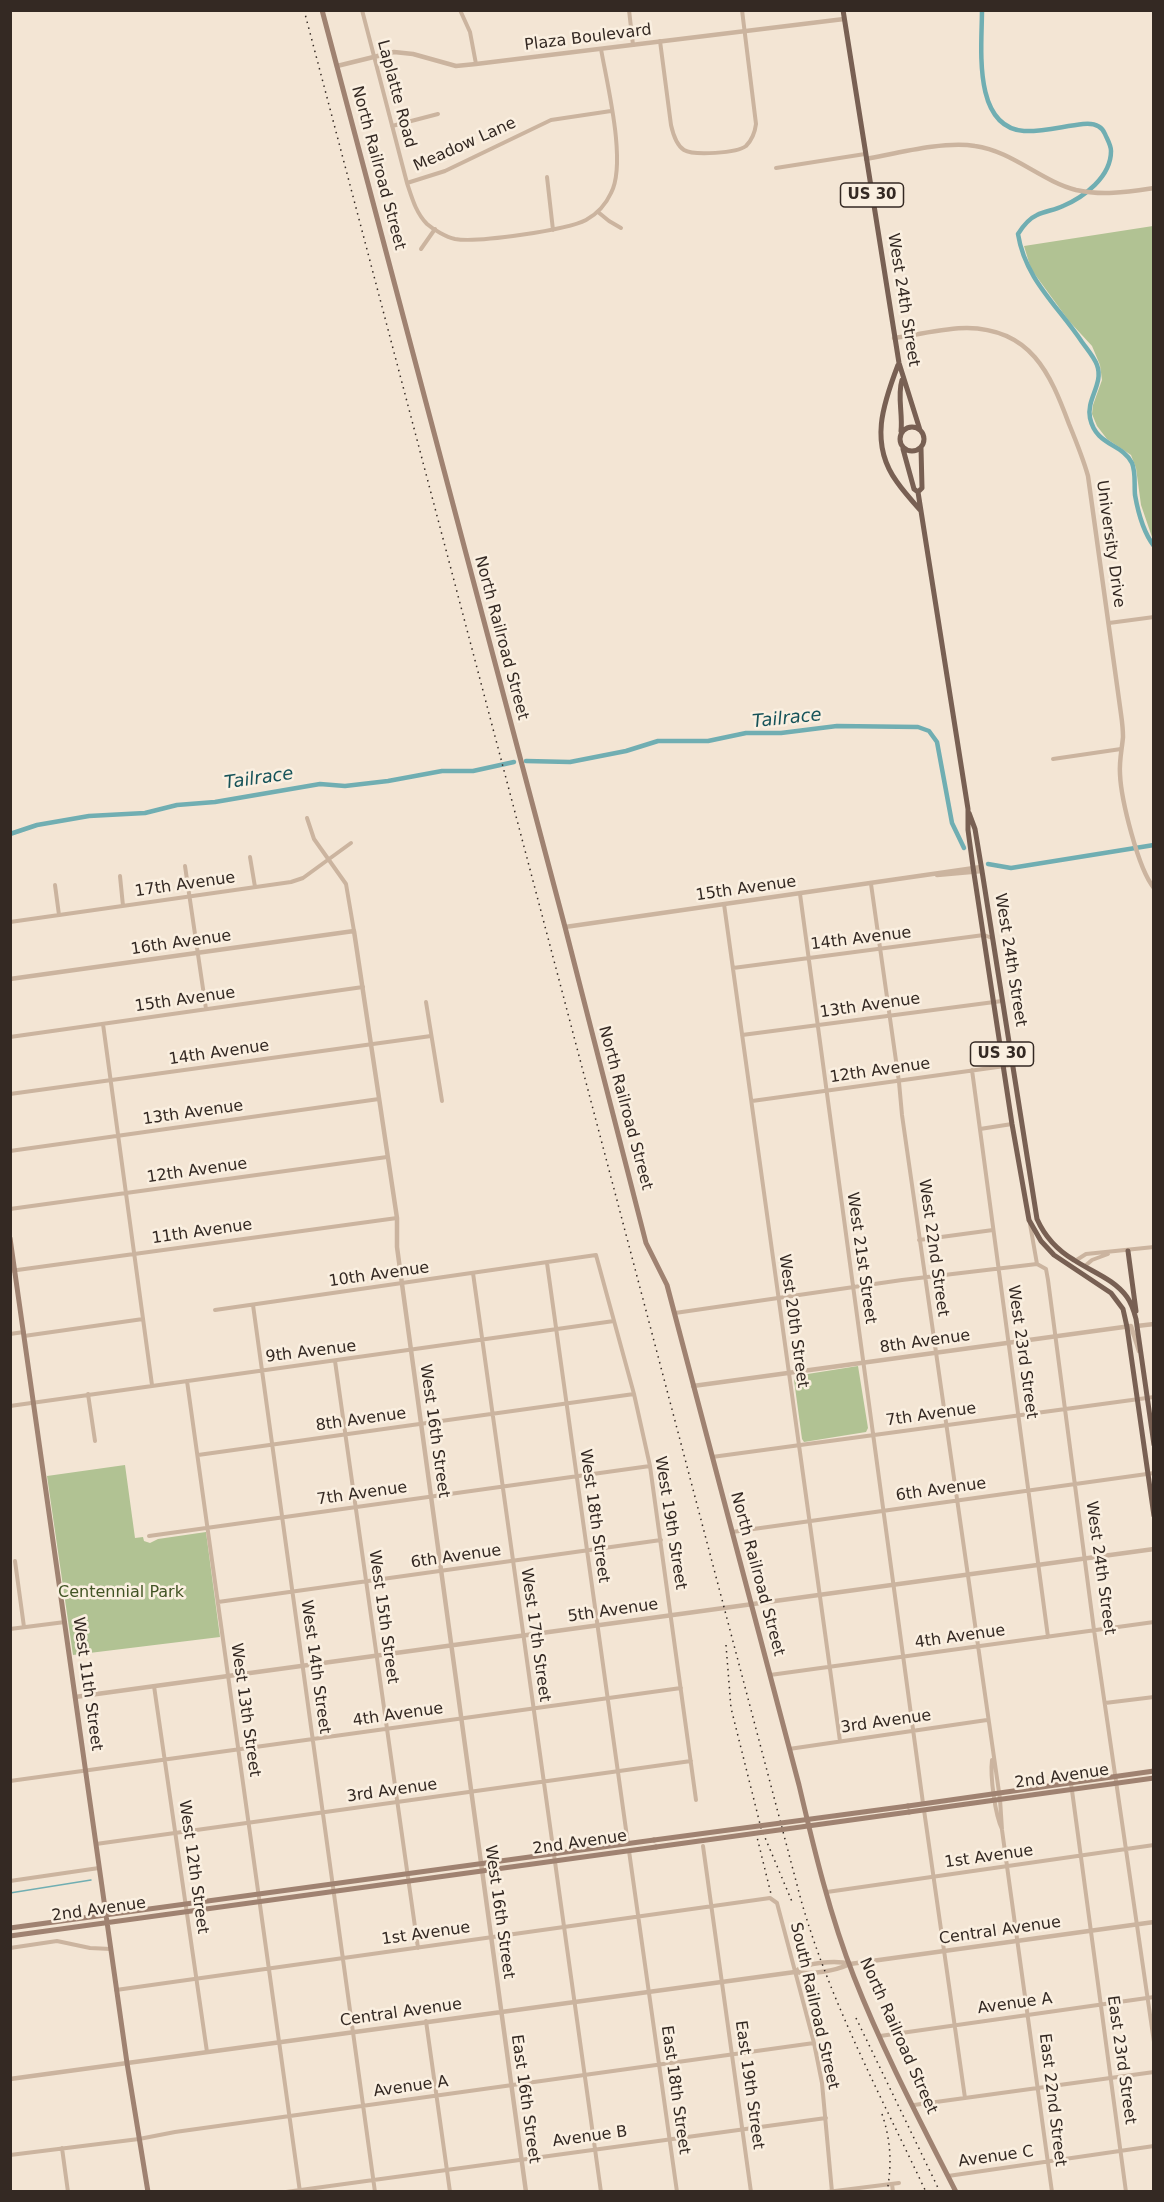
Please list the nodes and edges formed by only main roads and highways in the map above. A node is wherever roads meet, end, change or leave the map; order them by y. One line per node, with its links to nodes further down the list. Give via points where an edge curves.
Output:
1 (322, 10): 31 (main road, North Railroad Street, via 646,1243 664,1279 674,1313 827,1892 850,1964 880,2036)
2 (843, 10): 3 (main road, West 24th Street / US 30)
3 (899, 363): 4 (main road, West 24th Street / US 30); 10 (main road, via 882,409 882,443 893,475)
4 (902, 380): 5 (main road, West 24th Street / US 30); 6 (main road, West 24th Street / US 30)
5 (920, 430): 6 (main road, via 910,427); 7 (main road, US 30, via 924,439)
6 (901, 432): 8 (main road, US 30)
7 (921, 447): 8 (main road, via 913,452); 9 (main road, West 24th Street / US 30, via 922,488)
8 (903, 449): 9 (main road, West 24th Street / US 30)
9 (918, 492): 10 (main road, West 24th Street / US 30)
10 (921, 512): 11 (main road, West 24th Street / US 30)
11 (968, 809): 14 (main road, West 24th Street / US 30, via 973,870 1029,1220 1047,1249); 15 (main road, West 24th Street / US 30, via 982,869 1037,1219 1049,1239)
12 (10, 1238): 16 (main road, West 11th Street)
13 (1128, 1251): 17 (main road)
14 (1069, 1266): 15 (main road); 20 (main road, West 24th Street / US 30, via 1104,1287 1119,1301 1126,1317)
15 (1085, 1266): 17 (main road, West 24th Street / US 30, via 1127,1296)
16 (13, 1270): 26 (main road, West 11th Street)
17 (1136, 1319): 18 (main road, US 30)
18 (1150, 1397): 19 (main road, US 30)
19 (1154, 1445)
20 (1150, 1473): 21 (main road, US 30)
21 (1154, 1516)
22 (1154, 1771): 24 (main road, 2nd Avenue)
23 (1154, 1778): 24 (main road, 2nd Avenue)
24 (1072, 1786): 25 (main road, 2nd Avenue, bridge)
25 (259, 1898): 26 (main road, 2nd Avenue); 27 (main road, 2nd Avenue)
26 (106, 1915): 27 (main road, West 11th Street); 28 (main road, 2nd Avenue)
27 (107, 1922): 29 (main road, 2nd Avenue); 30 (main road, West 11th Street)
28 (10, 1928)
29 (10, 1936)
30 (148, 2192)
31 (956, 2192)

